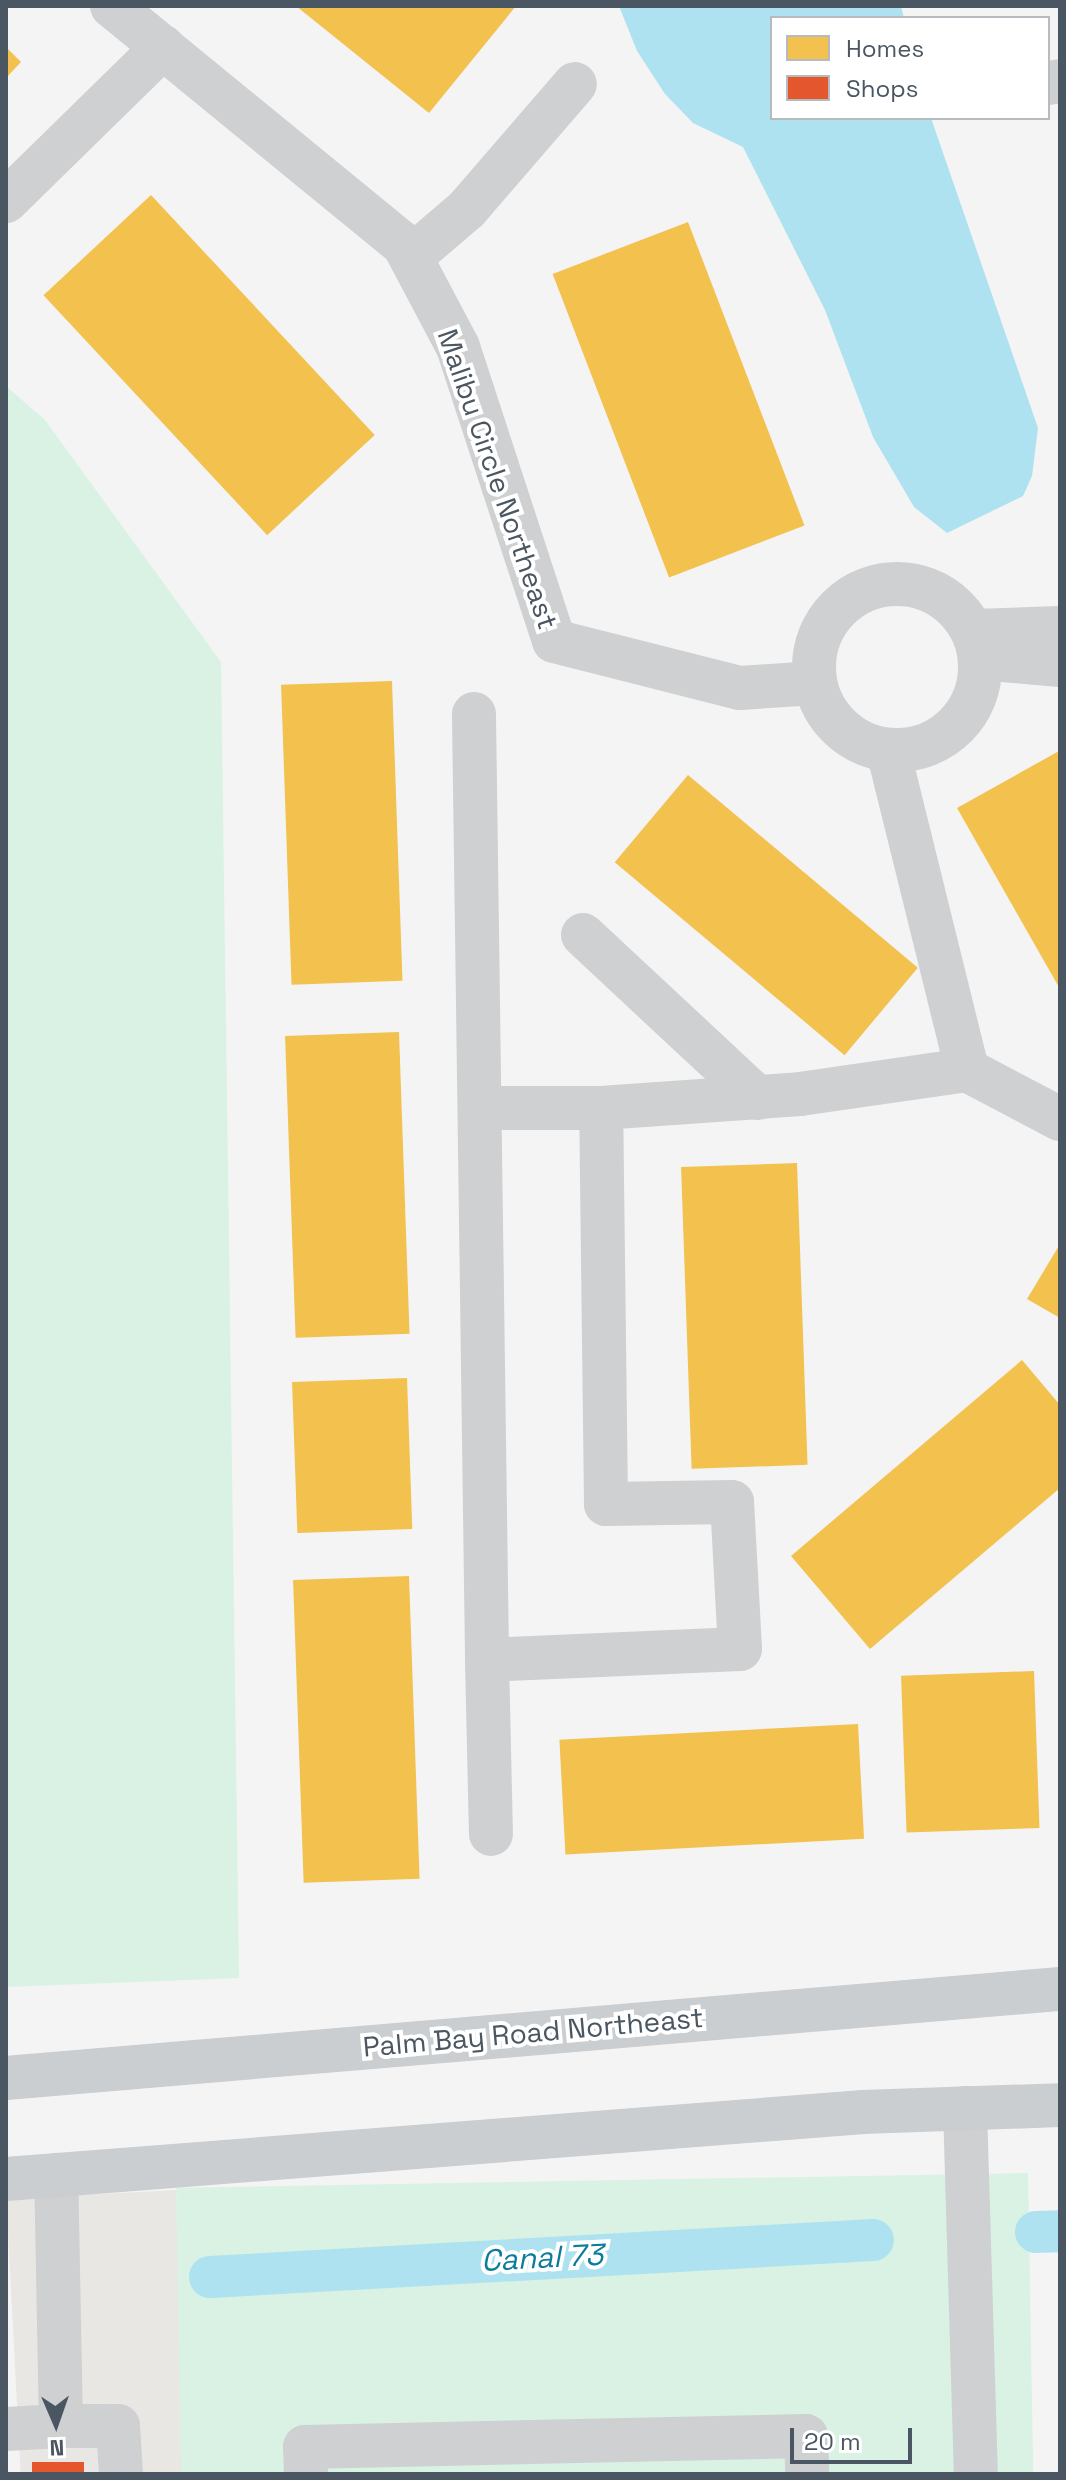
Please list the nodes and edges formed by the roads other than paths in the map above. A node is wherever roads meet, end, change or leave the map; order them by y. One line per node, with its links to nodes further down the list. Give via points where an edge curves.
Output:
1 (112, 6): 2 (street, Malibu Circle Northeast)
2 (163, 47): 4 (street); 5 (street, Malibu Circle Northeast, via 404,245)
3 (575, 84): 5 (street, via 467,209)
4 (6, 201)
5 (411, 257): 9 (street, Malibu Circle Northeast, via 458,347 554,641 740,688)
6 (1060, 628): 7 (street)
7 (976, 645): 8 (street); 9 (street, via 950,602 927,589 890,584 864,590 839,608 823,630 814,657); 11 (street, via 980,679 960,721 935,741)
8 (1060, 665)
9 (815, 683): 11 (street, via 834,722 857,740)
10 (474, 714): 15 (street)
11 (888, 750): 13 (street)
12 (583, 935): 14 (street)
13 (967, 1070): 14 (street); 17 (street)
14 (758, 1098): 16 (street)
15 (480, 1108): 16 (street); 18 (street)
16 (601, 1108): 18 (street, via 606,1504 732,1502 740,1649)
17 (1060, 1119)
18 (487, 1660): 19 (street)
19 (491, 1834)
20 (1060, 1989): 21 (main road, Palm Bay Road Northeast)
21 (6, 2078)
22 (1060, 2105): 23 (main road)
23 (965, 2108): 24 (main road); 31 (street)
24 (56, 2175): 25 (main road); 26 (street)
25 (6, 2179)
26 (61, 2426): 27 (street); 28 (street, via 118,2426)
27 (6, 2429)
28 (121, 2474)
29 (306, 2474): 30 (street, via 305,2447 806,2436)
30 (807, 2474)
31 (976, 2474)

